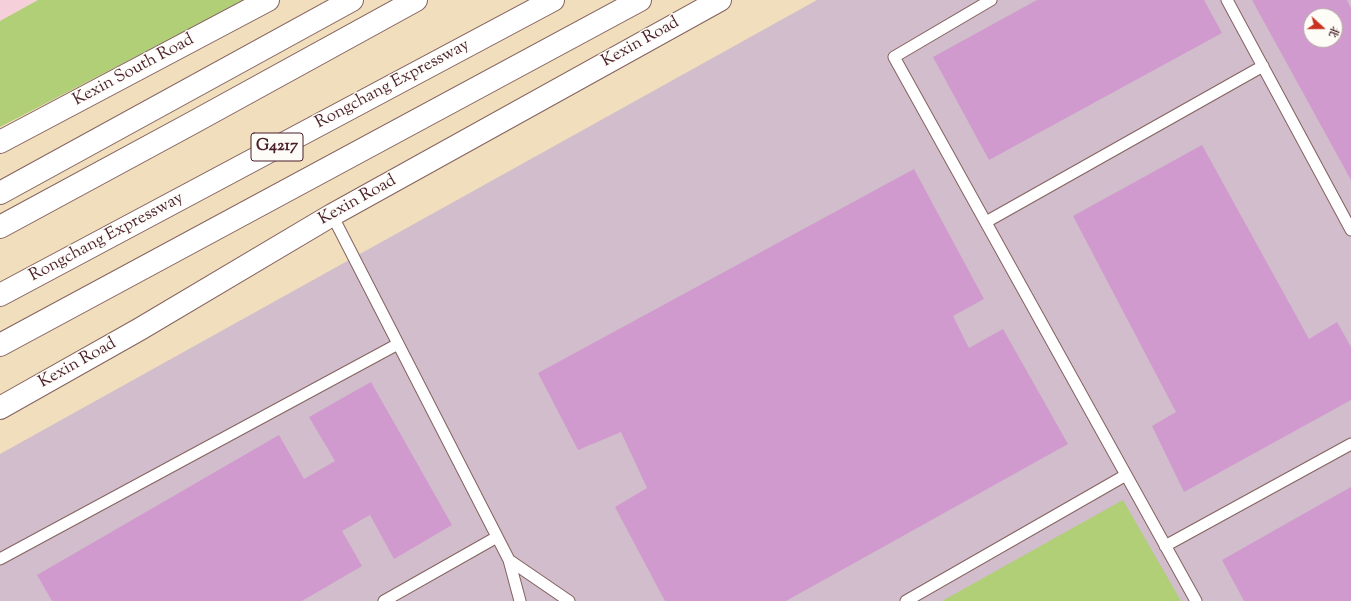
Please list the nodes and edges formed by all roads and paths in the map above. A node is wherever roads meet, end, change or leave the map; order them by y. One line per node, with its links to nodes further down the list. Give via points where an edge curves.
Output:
1 (268, 0): 12 (main road, Kexin South Road)
2 (352, 0): 13 (main road)
3 (408, 0): 10 (main road)
4 (416, 0): 10 (main road)
5 (553, 0): 18 (main road, Rongchang Expressway / G4217)
6 (640, 0): 20 (main road)
7 (720, 0): 14 (main road, Kexin Road)
8 (991, 0): 15 (lane, via 894,56)
9 (1227, 0): 11 (lane)
10 (382, 18): 16 (main road)
11 (1263, 66): 15 (lane); 17 (lane)
12 (0, 142)
13 (0, 193)
14 (332, 215): 19 (lane); 21 (main road, Kexin Road, via 147,325)
15 (986, 222): 23 (lane)
16 (0, 227)
17 (1351, 230)
18 (0, 295)
19 (398, 344): 24 (lane); 26 (lane)
20 (0, 345)
21 (0, 408)
22 (1351, 444): 25 (lane)
23 (1126, 475): 25 (lane); 31 (lane)
24 (497, 537): 27 (lane); 28 (lane)
25 (1165, 546): 32 (lane)
26 (0, 559)
27 (509, 560): 29 (lane); 30 (lane)
28 (384, 601)
29 (520, 601)
30 (569, 601)
31 (906, 601)
32 (1196, 601)

